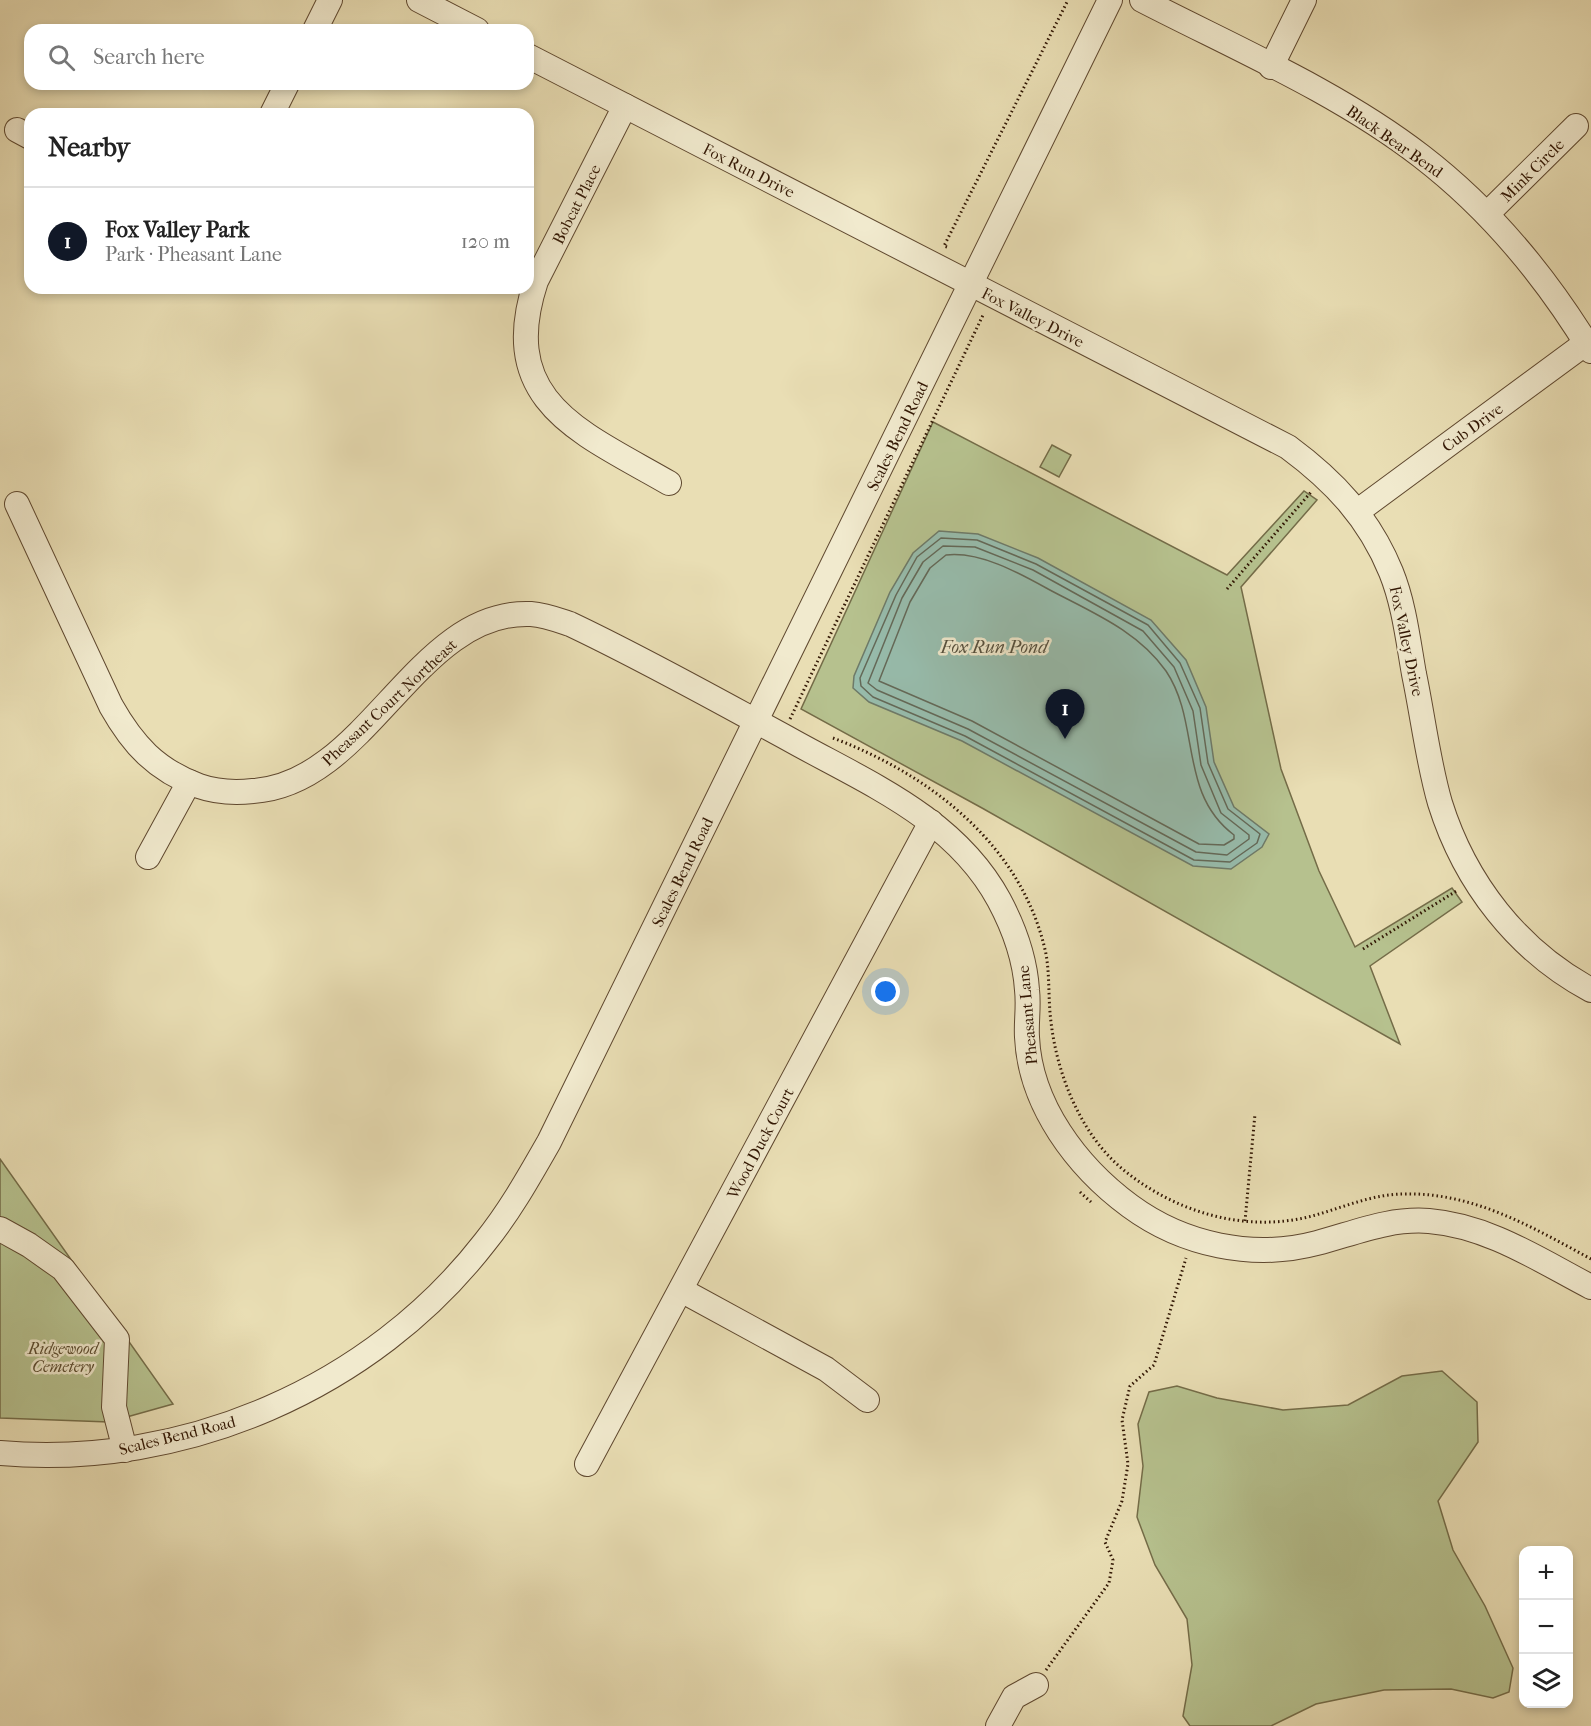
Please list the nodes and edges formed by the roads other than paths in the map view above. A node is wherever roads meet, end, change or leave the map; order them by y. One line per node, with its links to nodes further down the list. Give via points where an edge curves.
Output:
1 (330, 0): 6 (street)
2 (419, 0): 7 (street)
3 (1110, 0): 16 (street, Scales Bend Road)
4 (1142, 0): 9 (street, Black Bear Bend)
5 (1304, 0): 9 (street)
6 (318, 24)
7 (465, 24)
8 (534, 59): 11 (street, Fox Run Drive)
9 (1270, 67): 14 (street, Black Bear Bend, via 1381,128 1421,156)
10 (284, 90): 12 (street)
11 (625, 106): 15 (street, Bobcat Place); 16 (street, Fox Run Drive)
12 (275, 108)
13 (1576, 126): 14 (street, Mink Circle)
14 (1488, 214): 18 (street, Black Bear Bend, via 1537,272)
15 (534, 288)
16 (967, 293): 21 (street, Fox Valley Drive, via 1288,447 1316,488); 22 (street, Scales Bend Road)
17 (532, 294): 19 (street, Bobcat Place, via 525,342 536,384 563,419)
18 (1589, 347): 21 (street, Cub Drive)
19 (669, 483)
20 (17, 504): 23 (street, Pheasant Court Northeast, via 128,735 158,766)
21 (1358, 511): 26 (street, Fox Valley Drive, via 1392,574 1440,803 1464,861 1517,936 1539,956)
22 (757, 720): 23 (street, Pheasant Court Northeast, via 570,624 540,615 512,615 470,630 447,646 346,745 304,777 263,791 235,793 209,790); 24 (street, Pheasant Lane, via 901,800); 31 (street, Scales Bend Road, via 549,1142 485,1243 403,1327 332,1376 287,1401 242,1419)
23 (189, 782): 25 (street)
24 (931, 822): 28 (street, Pheasant Lane, via 960,846 984,875 1015,935 1024,962 1027,1039 1033,1074 1044,1104 1066,1143 1098,1180 1131,1207 1205,1244 1242,1249 1315,1243 1390,1222 1457,1225 1493,1235); 29 (street, Wood Duck Court)
25 (148, 857)
26 (1591, 990)
27 (0, 1229): 31 (street, via 63,1269 117,1340 114,1407)
28 (1591, 1287)
29 (681, 1290): 30 (street, via 826,1369); 33 (street, Wood Duck Court)
30 (867, 1400)
31 (125, 1450): 32 (street, Scales Bend Road)
32 (0, 1453)
33 (587, 1464)
34 (1036, 1685): 35 (street, via 1014,1696)
35 (998, 1726)

